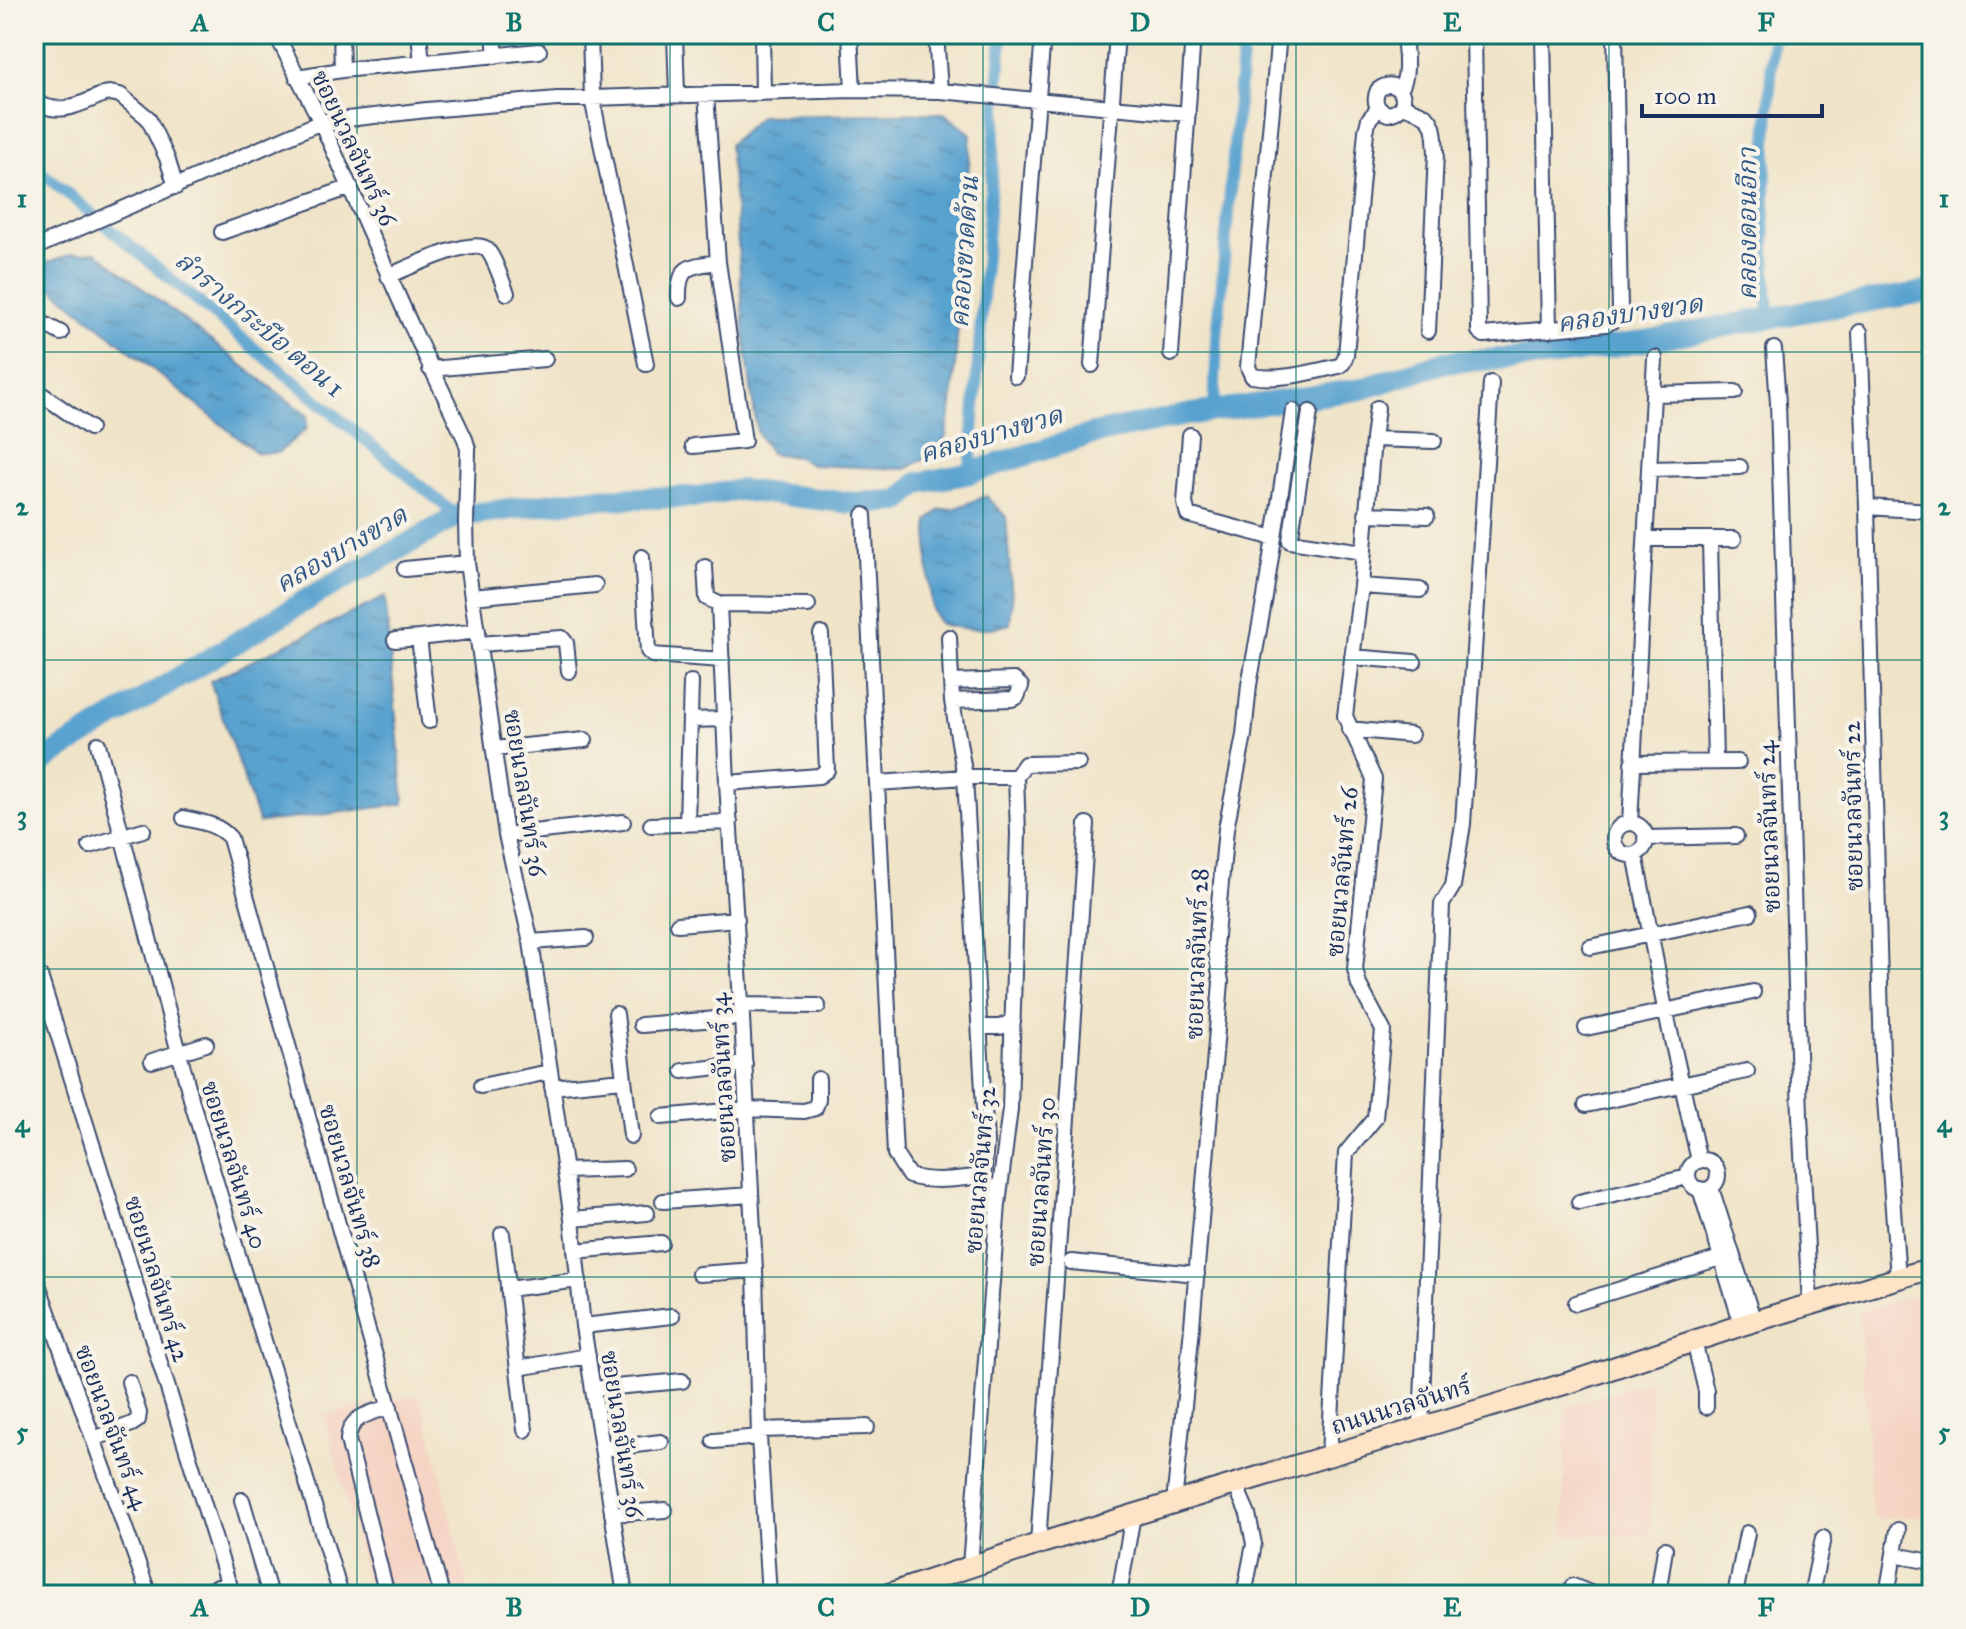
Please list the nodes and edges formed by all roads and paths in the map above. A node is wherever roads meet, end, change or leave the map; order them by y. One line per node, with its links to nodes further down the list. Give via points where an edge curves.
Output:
1 (276, 34): 22 (street, ซอยนวลจันทร์ 36)
2 (341, 34): 21 (street)
3 (419, 34): 20 (street)
4 (494, 34): 19 (street)
5 (590, 34): 29 (street)
6 (675, 34): 27 (street)
7 (762, 34): 26 (street)
8 (850, 34): 23 (street)
9 (936, 34): 25 (street)
10 (1043, 34): 31 (street)
11 (1117, 34): 32 (street)
12 (1193, 34): 35 (street)
13 (1279, 34): 34 (street, via 1248,367 1252,376 1307,373 1343,363 1366,131)
14 (1404, 34): 24 (street, via 1406,73)
15 (1474, 34): 46 (street, via 1479,331 1484,335)
16 (1543, 34): 46 (street)
17 (1615, 34): 46 (street, via 1618,318)
18 (539, 51): 19 (street)
19 (496, 56): 20 (street)
20 (422, 62): 21 (street)
21 (342, 70): 22 (street)
22 (297, 77): 36 (street, ซอยนวลจันทร์ 36)
23 (853, 90): 25 (street); 26 (street)
24 (1400, 90): 33 (street); 34 (street, via 1389,85 1378,90)
25 (940, 91): 31 (street)
26 (763, 93): 28 (street)
27 (677, 94): 28 (street); 29 (street)
28 (706, 94): 41 (street)
29 (592, 98): 36 (street); 54 (street)
30 (34, 100): 37 (street, via 63,110 104,94 120,95 148,118)
31 (1037, 100): 32 (street); 57 (street)
32 (1112, 106): 35 (street); 55 (street)
33 (1402, 106): 34 (street, via 1388,114); 47 (street, via 1424,113 1435,133)
34 (1378, 109)
35 (1188, 114): 51 (street)
36 (321, 122): 37 (street); 38 (street, ซอยนวลจันทร์ 36)
37 (176, 187): 40 (street)
38 (351, 187): 39 (street); 42 (street, ซอยนวลจันทร์ 36)
39 (222, 232)
40 (34, 248)
41 (718, 262): 44 (street, via 684,270); 69 (street, via 744,441)
42 (388, 276): 43 (street, via 477,245 490,253); 56 (street, ซอยนวลจันทร์ 36)
43 (507, 293)
44 (679, 298)
45 (34, 319): 49 (street)
46 (1549, 330)
47 (1428, 331)
48 (1860, 332): 72 (street, ซอยนวลจันทร์ 22)
49 (61, 333)
50 (1774, 349): 193 (street, ซอยนวลจันทร์ 24)
51 (1171, 354)
52 (1655, 358): 61 (street)
53 (545, 359): 56 (street)
54 (646, 364)
55 (1092, 365)
56 (430, 369): 83 (street, ซอยนวลจันทร์ 36, via 465,439)
57 (1016, 376)
58 (1491, 383): 205 (street, via 1463,824 1453,886 1442,904)
59 (34, 389): 65 (street)
60 (1735, 392): 61 (street)
61 (1653, 394): 71 (street)
62 (1377, 408): 67 (street, ซอยนวลจันทร์ 26)
63 (1293, 411): 77 (street, ซอยนวลจันทร์ 28)
64 (1310, 412): 81 (street, via 1290,541)
65 (90, 428)
66 (1190, 435): 77 (street, via 1188,515)
67 (1373, 439): 68 (street); 74 (street, ซอยนวลจันทร์ 26)
68 (1434, 441)
69 (693, 446)
70 (1740, 467): 71 (street)
71 (1649, 469): 78 (street)
72 (1867, 507): 73 (street); 189 (street, ซอยนวลจันทร์ 22, via 1882,1058)
73 (1932, 511)
74 (1366, 514): 76 (street); 81 (street, ซอยนวลจันทร์ 26)
75 (864, 515): 119 (street)
76 (1427, 516)
77 (1274, 538): 188 (street, ซอยนวลจันทร์ 28, via 1220,884 1215,946 1221,982)
78 (1646, 539): 80 (street); 115 (street)
79 (1734, 539): 80 (street)
80 (1710, 540): 112 (street)
81 (1363, 552): 87 (street, ซอยนวลจันทร์ 26)
82 (642, 557): 98 (street, via 648,651)
83 (467, 563): 85 (street); 89 (street, ซอยนวลจันทร์ 36)
84 (705, 567): 90 (street, ซอยนวลจันทร์ 34, via 707,598)
85 (405, 569)
86 (595, 585): 89 (street)
87 (1361, 586): 88 (street); 97 (street, ซอยนวลจันทร์ 26)
88 (1420, 590)
89 (472, 597): 95 (street, ซอยนวลจันทร์ 36)
90 (719, 604): 91 (street); 98 (street, ซอยนวลจันทร์ 34)
91 (808, 605)
92 (821, 634): 118 (street, via 827,770 819,776)
93 (949, 637): 102 (street)
94 (419, 638): 95 (street); 96 (street); 106 (street)
95 (478, 638): 100 (street, via 562,638); 111 (street, ซอยนวลจันทร์ 36)
96 (395, 640)
97 (1352, 657): 99 (street); 107 (street, ซอยนวลจันทร์ 26, via 1345,716)
98 (722, 660): 104 (street, ซอยนวลจันทร์ 34)
99 (1414, 662)
100 (569, 671)
101 (691, 682): 105 (street)
102 (951, 682): 103 (street); 103 (street, via 1014,680 1021,686 1012,699)
103 (952, 701): 116 (street)
104 (725, 719): 105 (street); 118 (street, ซอยนวลจันทร์ 34)
105 (690, 720): 123 (street)
106 (429, 721)
107 (1349, 729): 108 (street); 213 (street, ซอยนวลจันทร์ 26, via 1374,779 1355,969 1383,1030 1375,1118 1346,1153)
108 (1411, 735)
109 (585, 740): 111 (street)
110 (98, 744): 130 (street, ซอยนวลจันทร์ 40)
111 (494, 749): 128 (street, ซอยนวลจันทร์ 36)
112 (1715, 762): 113 (street); 115 (street)
113 (1738, 762)
114 (1078, 763): 117 (street, via 1025,764)
115 (1632, 763): 124 (street)
116 (965, 777): 117 (street); 119 (street); 149 (street)
117 (1016, 777): 147 (street, ซอยนวลจันทร์ 32)
118 (727, 783): 122 (street, ซอยนวลจันทร์ 34)
119 (878, 783): 170 (street, via 895,1154 914,1178)
120 (184, 818): 203 (street, ซอยนวลจันทร์ 38, via 212,825 230,838)
121 (623, 822): 128 (street)
122 (730, 822): 123 (street); 135 (street, ซอยนวลจันทร์ 34)
123 (687, 823): 126 (street)
124 (1630, 823): 131 (street, via 1641,827); 133 (street, via 1616,830 1614,841 1624,853)
125 (1087, 824): 223 (street, ซอยนวลจันทร์ 30)
126 (651, 825)
127 (143, 830): 130 (street)
128 (506, 835): 139 (street, ซอยนวลจันทร์ 36)
129 (1736, 836): 131 (street)
130 (121, 837): 132 (street); 152 (street, ซอยนวลจันทร์ 40)
131 (1645, 838): 133 (street)
132 (90, 846)
133 (1635, 854): 137 (street)
134 (1750, 913): 137 (street)
135 (737, 919): 136 (street); 145 (street, ซอยนวลจันทร์ 34)
136 (678, 924)
137 (1651, 933): 140 (street); 144 (street)
138 (586, 938): 139 (street)
139 (531, 942): 157 (street, ซอยนวลจันทร์ 36)
140 (1590, 947)
141 (40, 976): 229 (street, ซอยนวลจันทร์ 42)
142 (1753, 992): 144 (street)
143 (818, 1006): 145 (street)
144 (1665, 1009): 150 (street); 160 (street)
145 (742, 1011): 148 (street); 154 (street, ซอยนวลจันทร์ 34)
146 (616, 1014): 159 (street)
147 (1013, 1021): 149 (street); 176 (street, ซอยนวลจันทร์ 32, via 1010,1109)
148 (641, 1025)
149 (980, 1027): 170 (street)
150 (1586, 1028)
151 (206, 1044): 152 (street)
152 (178, 1053): 153 (street); 234 (street, ซอยนวลจันทร์ 40)
153 (152, 1061)
154 (745, 1064): 155 (street); 164 (street, ซอยนวลจันทร์ 34)
155 (683, 1071)
156 (1747, 1071): 160 (street)
157 (549, 1072): 161 (street); 162 (street, ซอยนวลจันทร์ 36)
158 (818, 1079): 164 (street, via 815,1108)
159 (623, 1080): 162 (street); 166 (street)
160 (1683, 1085): 163 (street); 167 (street)
161 (481, 1086)
162 (552, 1087): 169 (street, ซอยนวลจันทร์ 36)
163 (1586, 1105)
164 (747, 1109): 165 (street); 173 (street, ซอยนวลจันทร์ 34)
165 (661, 1117)
166 (631, 1136)
167 (1699, 1161): 171 (street); 172 (street, via 1711,1162 1717,1170 1717,1180)
168 (625, 1169): 169 (street)
169 (565, 1171): 178 (street, ซอยนวลจันทร์ 36)
170 (983, 1176): 176 (street)
171 (1688, 1177): 172 (street, via 1693,1186); 175 (street)
172 (1705, 1188): 182 (street); 195 (street)
173 (751, 1195): 174 (street); 185 (street, ซอยนวลจันทร์ 34)
174 (663, 1201)
175 (1579, 1202)
176 (998, 1204): 227 (street, ซอยนวลจันทร์ 32)
177 (647, 1213): 178 (street)
178 (572, 1219): 181 (street, ซอยนวลจันทร์ 36)
179 (502, 1234): 191 (street)
180 (661, 1243): 181 (street)
181 (575, 1251): 190 (street, ซอยนวลจันทร์ 36)
182 (1720, 1258): 192 (street); 195 (street)
183 (1071, 1262): 188 (street)
184 (1932, 1268): 189 (main road, ถนนนวลจันทร์)
185 (755, 1270): 187 (street); 208 (street, ซอยนวลจันทร์ 34)
186 (34, 1273): 209 (street, ซอยนวลจันทร์ 44)
187 (699, 1274)
188 (1197, 1274): 216 (street, ซอยนวลจันทร์ 28)
189 (1898, 1278): 193 (main road, ถนนนวลจันทร์)
190 (579, 1280): 191 (street); 196 (street, ซอยนวลจันทร์ 36)
191 (508, 1289): 199 (street)
192 (1576, 1303)
193 (1810, 1305): 195 (main road, ถนนนวลจันทร์)
194 (672, 1316): 196 (street)
195 (1748, 1324): 197 (main road, ถนนนวลจันทร์)
196 (583, 1326): 198 (street, ซอยนวลจันทร์ 36)
197 (1694, 1341): 204 (street); 205 (main road, ถนนนวลจันทร์)
198 (588, 1356): 199 (street); 202 (street, ซอยนวลจันทร์ 36)
199 (518, 1368): 207 (street)
200 (682, 1381): 202 (street)
201 (129, 1382): 209 (street, via 138,1420)
202 (593, 1389): 212 (street, ซอยนวลจันทร์ 36)
203 (390, 1407): 235 (street, via 356,1421 348,1440); 236 (street, ซอยนวลจันทร์ 38)
204 (1706, 1407)
205 (1421, 1426): 213 (main road, ถนนนวลจันทร์)
206 (867, 1427): 208 (street)
207 (525, 1430)
208 (759, 1434): 210 (street); 238 (street, ซอยนวลจันทร์ 34)
209 (94, 1439): 231 (street, ซอยนวลจันทร์ 44)
210 (714, 1441)
211 (661, 1442): 212 (street)
212 (602, 1449): 218 (street, ซอยนวลจันทร์ 36)
213 (1329, 1455): 214 (main road, ถนนนวลจันทร์)
214 (1235, 1484): 216 (main road, ถนนนวลจันทร์); 240 (street, via 1254,1544)
215 (242, 1500): 233 (street)
216 (1174, 1503): 219 (main road, ถนนนวลจันทร์)
217 (665, 1510): 218 (street)
218 (612, 1514): 237 (street, ซอยนวลจันทร์ 36)
219 (1133, 1515): 223 (main road, ถนนนวลจันทร์); 239 (street)
220 (1898, 1530): 225 (street)
221 (1747, 1533): 243 (street)
222 (1823, 1538): 244 (street)
223 (1038, 1544): 227 (main road, ถนนนวลจันทร์)
224 (1665, 1549): 242 (street)
225 (1894, 1555): 226 (street); 245 (street)
226 (1932, 1562)
227 (970, 1566): 230 (main road, ถนนนวลจันทร์)
228 (1573, 1586): 241 (street)
229 (231, 1589): 232 (street)
230 (891, 1594)
231 (149, 1595)
232 (196, 1595)
233 (270, 1595)
234 (341, 1595)
235 (387, 1595)
236 (442, 1595)
237 (625, 1595)
238 (769, 1595)
239 (1119, 1595)
240 (1244, 1595)
241 (1595, 1595)
242 (1658, 1595)
243 (1735, 1595)
244 (1811, 1595)
245 (1887, 1595)

